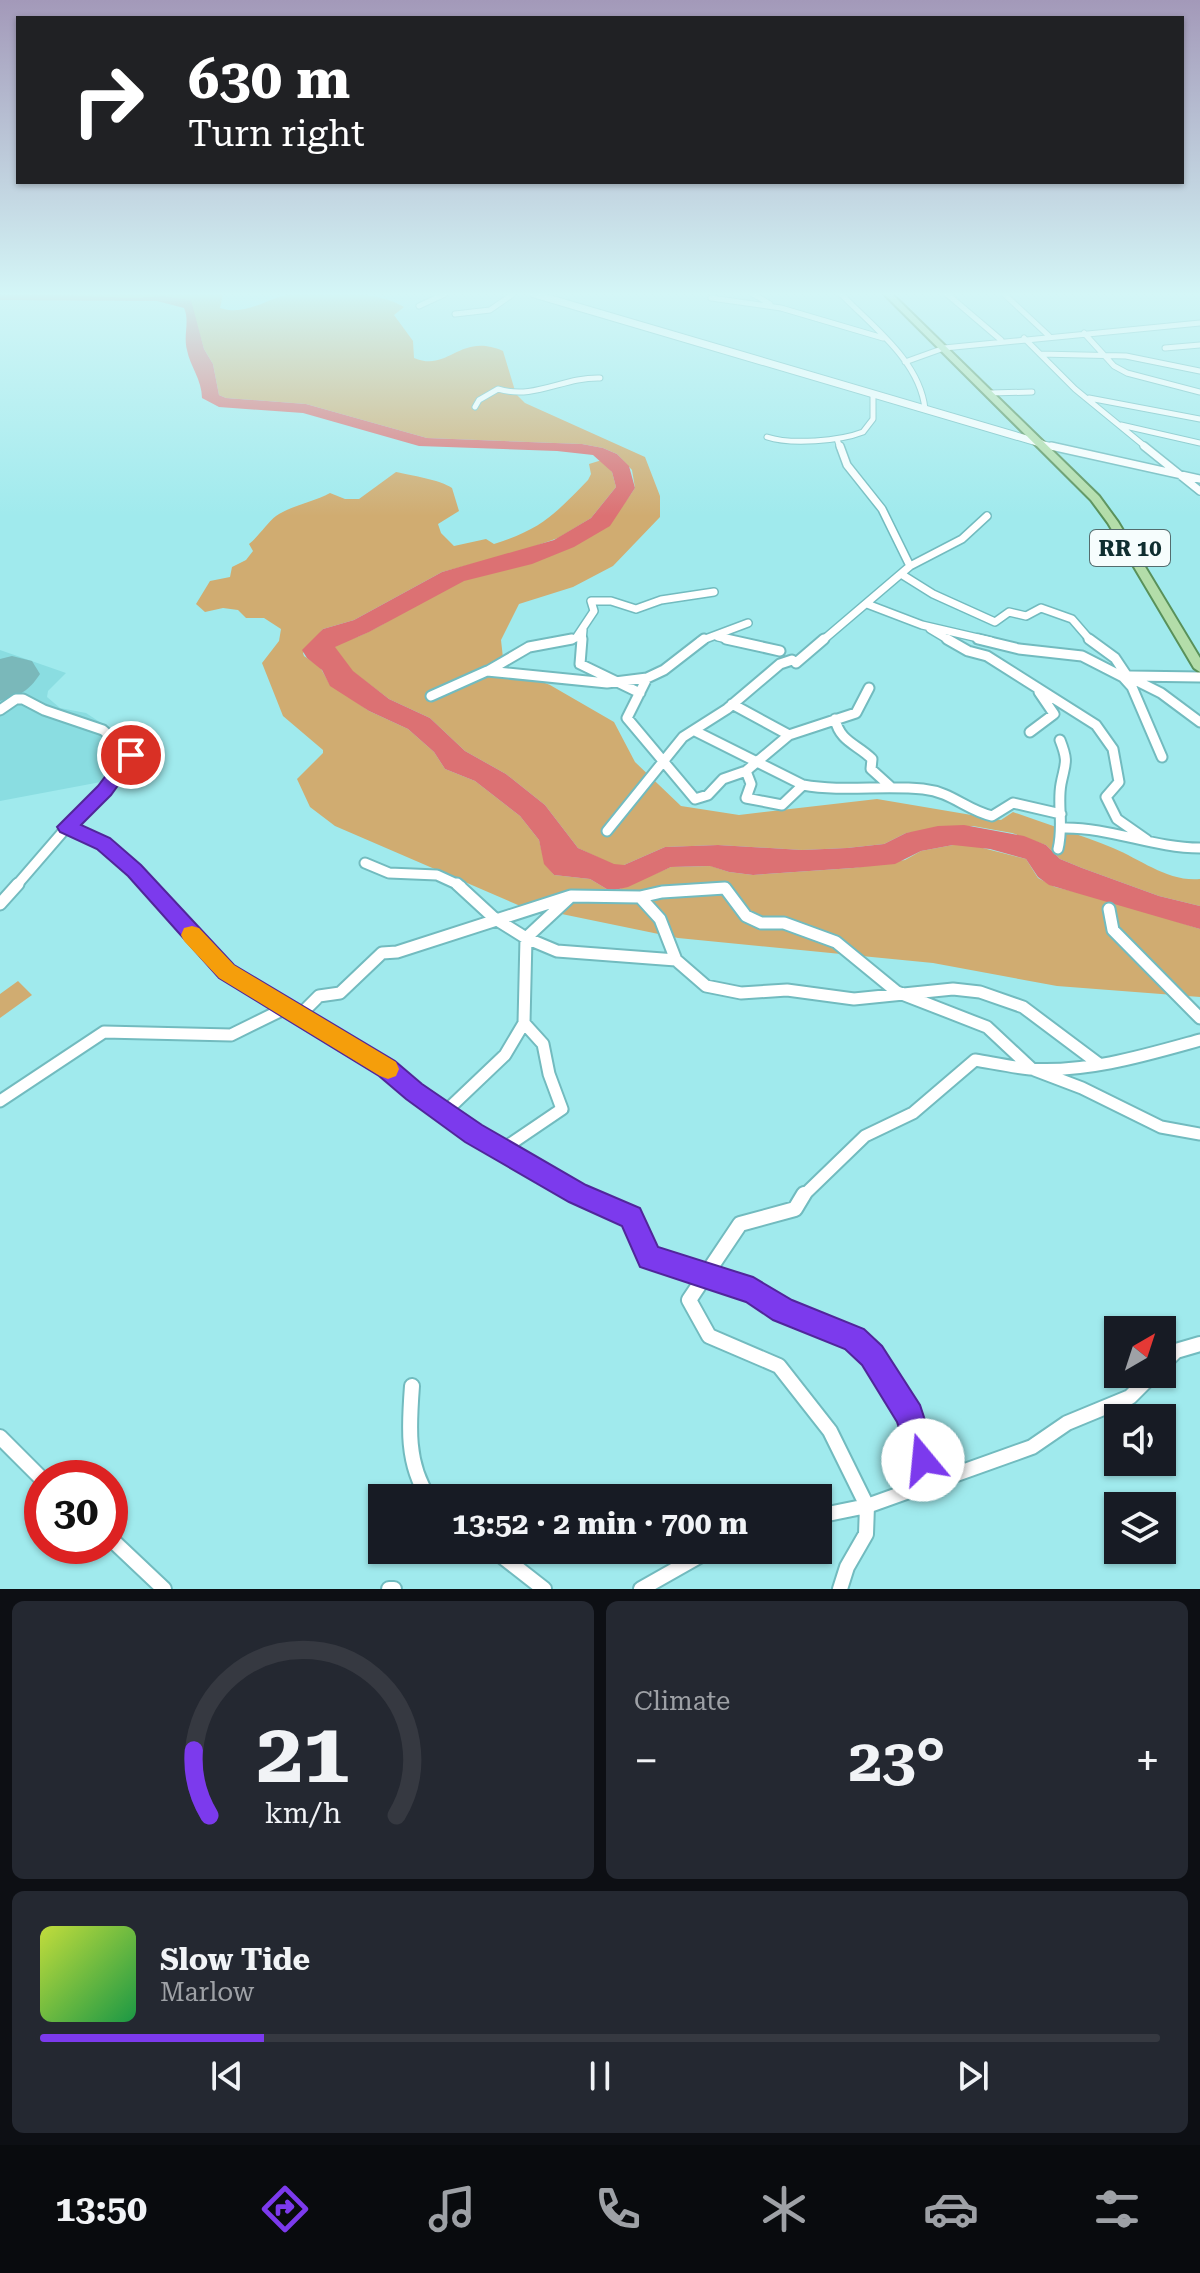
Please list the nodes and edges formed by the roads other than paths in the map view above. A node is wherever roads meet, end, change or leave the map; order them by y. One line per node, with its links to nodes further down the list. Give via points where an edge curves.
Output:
1 (785, 368): 10 (street)
2 (908, 368): 13 (street, via 926,399)
3 (965, 368): 9 (main road, RR 10)
4 (1055, 368): 11 (street)
5 (1121, 368): 8 (street)
6 (600, 378): 12 (street, via 580,377 527,396 498,389)
7 (1032, 392): 9 (street)
8 (1200, 392)
9 (990, 393): 18 (main road, RR 10)
10 (873, 394): 13 (street); 17 (street, via 868,429)
11 (1085, 397): 14 (street); 15 (street)
12 (475, 407)
13 (925, 409): 18 (street)
14 (1200, 419)
15 (1117, 425): 19 (street); 20 (street)
16 (767, 437): 17 (street)
17 (837, 439): 24 (street, via 847,465 882,509)
18 (1040, 443): 20 (street); 33 (main road, RR 10, via 1113,522)
19 (1200, 443)
20 (1181, 475): 21 (street); 22 (street)
21 (1200, 479)
22 (1200, 491)
23 (987, 516): 24 (street)
24 (910, 566): 25 (street)
25 (901, 574): 27 (street); 35 (street, via 995,622 1009,612 1026,616 1041,608 1072,619 1115,658)
26 (714, 592): 30 (street, via 636,609 591,601 594,611)
27 (867, 604): 29 (street); 43 (street)
28 (748, 623): 31 (street)
29 (922, 625): 35 (street, via 1019,649 1082,656); 39 (street)
30 (583, 627): 34 (street, via 576,638 529,647); 38 (street, via 580,664)
31 (718, 637): 32 (street); 37 (street, via 701,640)
32 (780, 651)
33 (1200, 668)
34 (487, 671): 38 (street); 42 (street)
35 (1125, 676): 36 (street); 46 (street, via 1161,693); 51 (street)
36 (1200, 677)
37 (647, 678): 38 (street); 41 (street)
38 (618, 682): 41 (street)
39 (1035, 686): 48 (street, via 1054,714); 61 (street, via 1096,725 1113,749 1119,782 1106,797 1117,819)
40 (869, 688): 45 (street, via 856,713)
41 (640, 693): 53 (street, via 627,718)
42 (431, 696)
43 (732, 704): 47 (street); 49 (street)
44 (0, 710): 58 (street, via 16,699 25,700 84,720 123,742 131,755 105,791)
45 (835, 719): 49 (street); 56 (street, via 837,733 867,753 871,769)
46 (1200, 722)
47 (695, 731): 52 (street); 53 (street, via 683,737)
48 (1030, 732)
49 (789, 735): 52 (street)
50 (1060, 740): 57 (street, via 1066,755)
51 (1162, 757)
52 (757, 761): 54 (street); 55 (street)
53 (664, 764): 54 (street, via 695,799 708,795 723,779); 60 (street)
54 (746, 771): 55 (street, via 751,784 746,798 782,805)
55 (803, 785): 56 (street)
56 (892, 788): 57 (street, via 926,789 992,816 1013,803)
57 (1061, 814): 59 (street)
58 (67, 827): 67 (street); 73 (street, via 103,843 135,870 226,972)
59 (1063, 828): 61 (street); 63 (street)
60 (607, 831)
61 (1147, 840): 62 (street)
62 (1200, 848)
63 (1058, 849)
64 (365, 863): 69 (street, via 389,873 445,878 460,885)
65 (571, 896): 66 (street); 69 (street); 70 (street)
66 (640, 897): 71 (street, via 660,919); 72 (street, via 725,888 746,916 836,942)
67 (0, 904)
68 (1109, 909): 75 (street, via 1113,930)
69 (494, 918): 70 (street); 74 (street, via 382,953 340,993 319,996)
70 (526, 938): 71 (street, via 557,951); 76 (street)
71 (676, 960): 72 (street, via 706,986 741,993 787,990 854,999)
72 (897, 992): 78 (street, via 966,989 1023,1007); 79 (street, via 987,1027)
73 (288, 1007): 74 (street); 80 (street, via 231,1035 104,1032)
74 (300, 1015): 81 (street, via 387,1068)
75 (1200, 1018)
76 (524, 1023): 81 (street, via 505,1055); 83 (street, via 543,1044 562,1109)
77 (1200, 1040): 78 (street)
78 (1099, 1064): 79 (street)
79 (1032, 1069): 82 (street, via 1161,1127); 84 (street, via 975,1060 913,1113 865,1136 806,1191 795,1209 740,1224)
80 (0, 1101)
81 (444, 1113): 83 (street)
82 (1200, 1134)
83 (503, 1149): 84 (street, via 577,1194 631,1217 650,1257)
84 (707, 1274): 91 (street, via 854,1339 872,1355 910,1416); 93 (street, via 689,1300 709,1336 779,1366 830,1431)
85 (1200, 1344): 86 (street)
86 (1176, 1351)
87 (412, 1386): 92 (street, via 409,1420)
88 (1139, 1388): 91 (street, via 1130,1397 1067,1423 1032,1447)
89 (0, 1437): 90 (street)
90 (24, 1461)
91 (930, 1482): 93 (street)
92 (419, 1484)
93 (867, 1506): 94 (street); 102 (street, via 866,1534)
94 (832, 1513)
95 (128, 1553): 99 (street)
96 (509, 1564): 98 (street)
97 (685, 1564): 101 (street)
98 (528, 1582): 100 (street)
99 (164, 1589)
100 (544, 1589)
101 (641, 1589)
102 (840, 1589)

